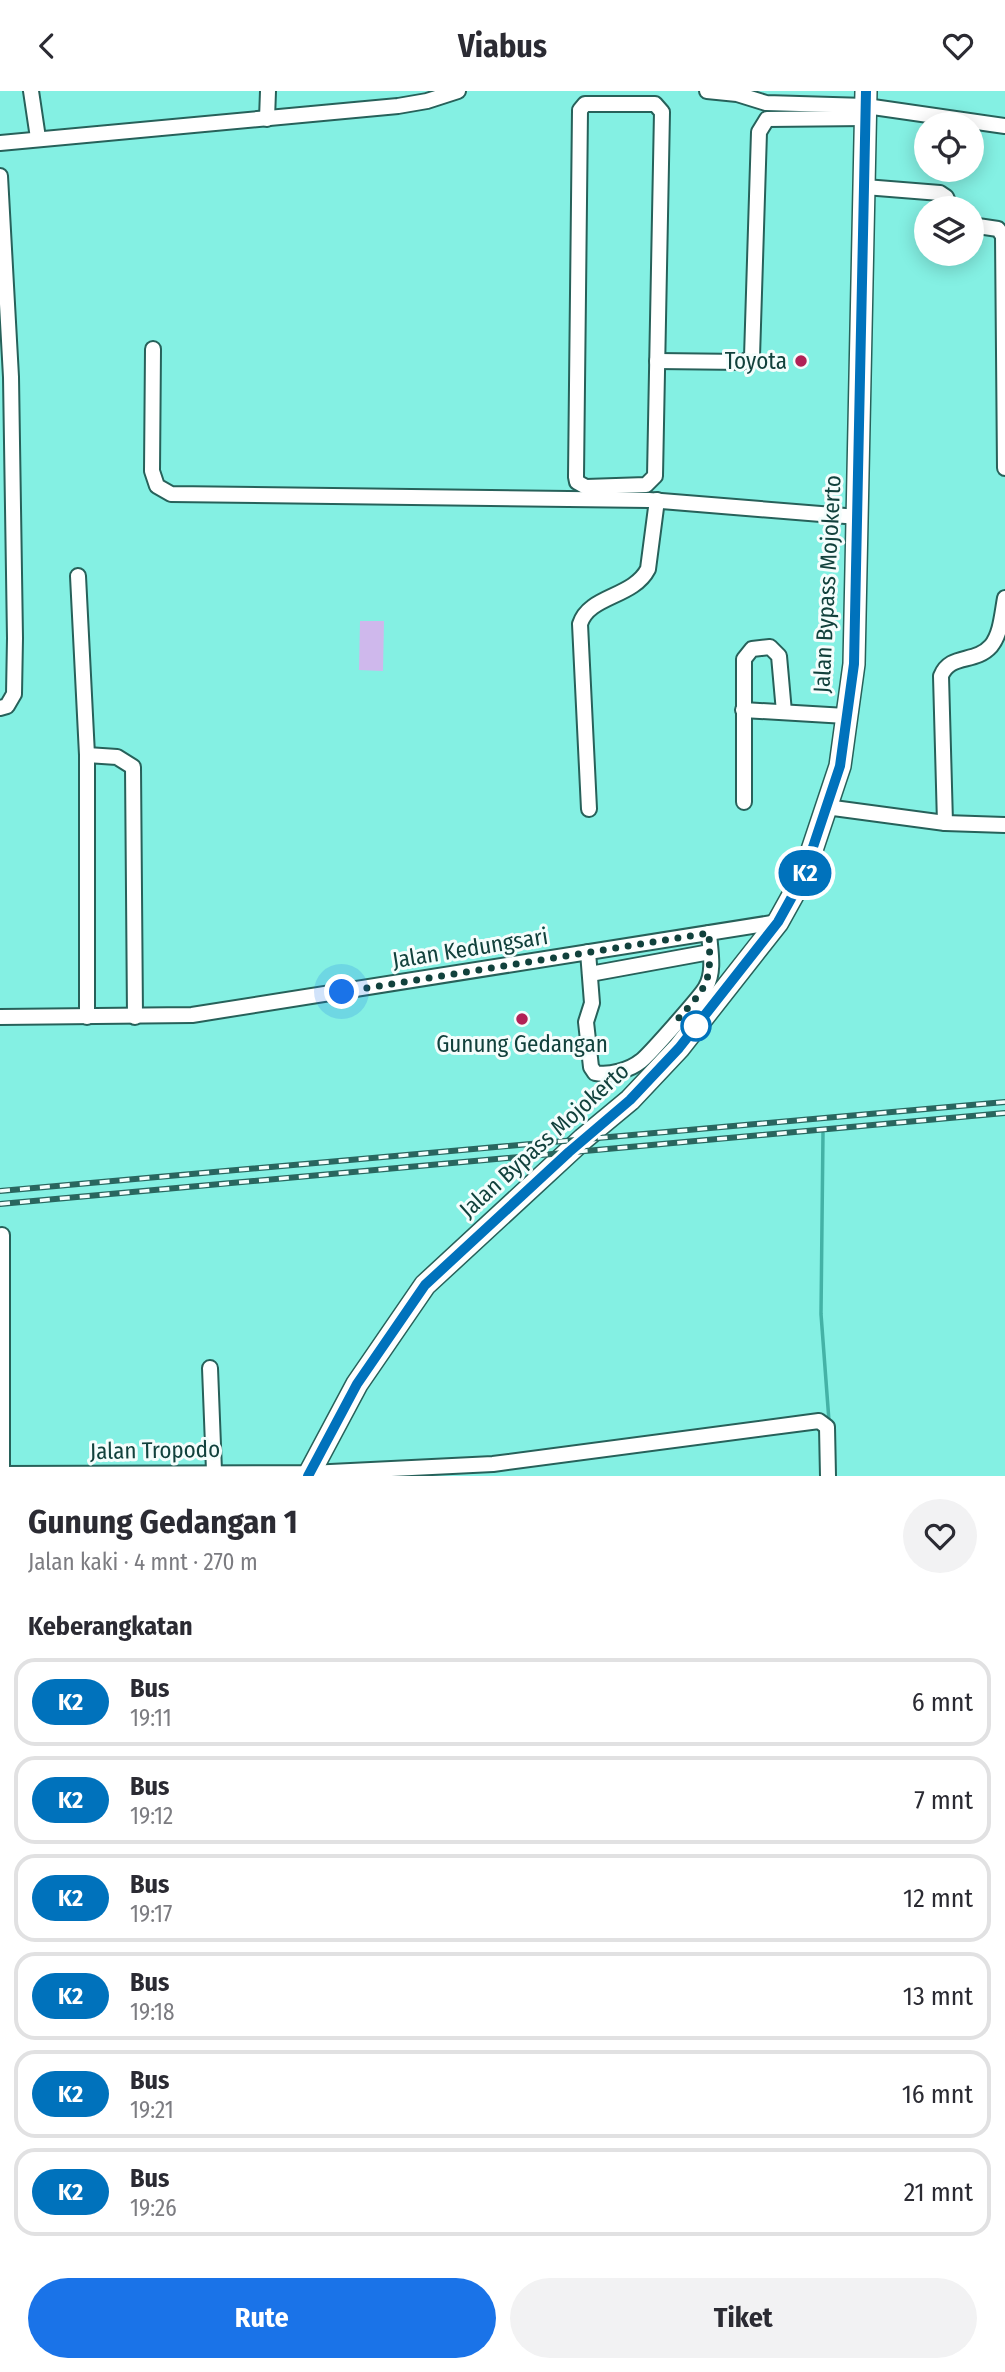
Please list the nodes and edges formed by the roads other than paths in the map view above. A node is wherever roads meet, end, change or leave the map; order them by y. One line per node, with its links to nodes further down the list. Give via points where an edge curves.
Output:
1 (31, 91): 8 (street)
2 (268, 91): 6 (street)
3 (458, 91): 6 (street, via 398,106)
4 (707, 91): 5 (street, via 766,103)
5 (866, 105): 7 (street); 11 (highway, Jalan Bypass Mojokerto); 15 (street, via 762,123 752,357 744,362)
6 (267, 119): 8 (street)
7 (1005, 126)
8 (38, 138): 9 (street)
9 (0, 143)
10 (0, 176): 22 (street, via 11,377 15,638 14,694 7,706)
11 (864, 187): 12 (street); 19 (highway, Jalan Bypass Mojokerto)
12 (944, 196)
13 (984, 227): 16 (street, via 1003,236)
14 (153, 349): 18 (street, via 152,471 157,486 171,495)
15 (657, 362): 15 (street, via 662,112 655,104 585,104 580,110 576,436 576,477 581,486 646,485 654,480)
16 (1005, 446): 17 (street)
17 (1005, 468)
18 (657, 500): 19 (street); 29 (street, via 643,579 587,610 580,625)
19 (858, 517): 25 (highway, Jalan Bypass Mojokerto, via 854,664)
20 (78, 576): 26 (street)
21 (1005, 598): 30 (street, via 991,646 978,657 953,661 941,676)
22 (0, 708)
23 (743, 710): 24 (street); 24 (street, via 745,655 765,647 779,656); 27 (street)
24 (784, 712): 25 (street)
25 (846, 716): 28 (highway, Jalan Bypass Mojokerto, via 840,766)
26 (88, 755): 38 (street); 39 (street, via 117,757 133,767)
27 (744, 802)
28 (826, 807): 30 (street); 32 (highway, Jalan Bypass Mojokerto, via 803,877)
29 (589, 809)
30 (945, 823): 31 (street)
31 (1005, 825)
32 (778, 922): 33 (street, Jalan Kedungsari); 44 (highway, Jalan Bypass Mojokerto, via 679,1048 630,1100 425,1285 357,1384)
33 (709, 933): 34 (street, Jalan Kedungsari); 35 (street)
34 (588, 952): 36 (street); 39 (street, Jalan Kedungsari, via 192,1015)
35 (710, 952): 36 (street); 36 (street, via 706,987 643,1061 602,1075 591,1067 586,1021 592,1003)
36 (590, 974)
37 (0, 1017): 38 (street, Jalan Kedungsari)
38 (87, 1017): 39 (street, Jalan Kedungsari)
39 (135, 1017)
40 (2, 1235): 43 (street)
41 (210, 1368): 42 (street)
42 (214, 1471): 43 (street, Jalan Tropodo); 44 (street, Jalan Tropodo)
43 (1, 1474)
44 (309, 1474): 45 (street, Jalan Tropodo, via 494,1464 818,1421 827,1427)
45 (828, 1476)

